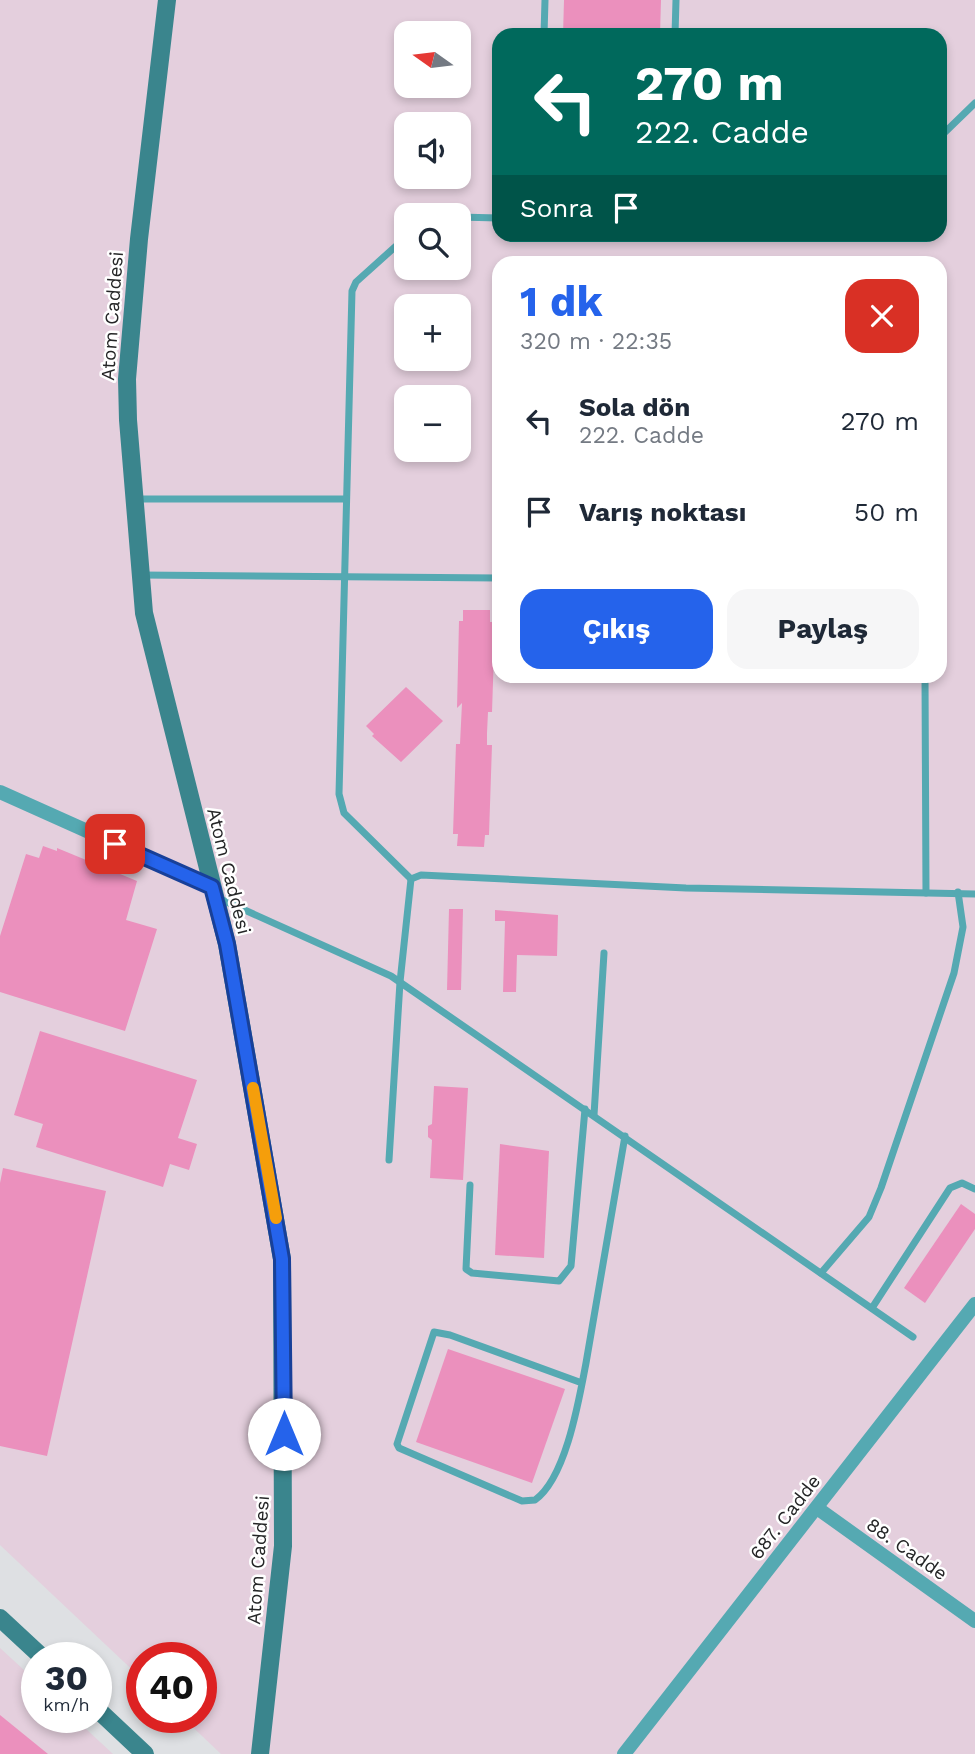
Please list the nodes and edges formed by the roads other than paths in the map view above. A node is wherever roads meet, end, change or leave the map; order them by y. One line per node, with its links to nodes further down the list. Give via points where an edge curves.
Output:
1 (167, 0): 11 (street, Atom Caddesi, via 127,379)
2 (545, 0): 4 (lane)
3 (676, 0): 5 (lane)
4 (544, 28)
5 (675, 28)
6 (975, 103): 7 (lane)
7 (947, 130)
8 (471, 217): 9 (lane)
9 (492, 218)
10 (394, 248): 12 (lane, via 352,291)
11 (136, 499): 12 (lane); 13 (street, Atom Caddesi)
12 (346, 499): 14 (lane)
13 (140, 575): 14 (lane); 19 (street, Atom Caddesi, via 156,670)
14 (344, 575): 15 (lane); 18 (lane, via 341,808)
15 (492, 578)
16 (925, 683): 20 (lane)
17 (0, 792): 19 (street)
18 (411, 878): 20 (lane); 24 (lane)
19 (213, 891): 24 (lane); 42 (street, Atom Caddesi, via 227,944 282,1259 283,1546)
20 (926, 893): 21 (lane)
21 (958, 893): 22 (lane); 31 (lane, via 963,927 954,973 881,1188 863,1224)
22 (975, 894)
23 (604, 953): 26 (lane)
24 (400, 982): 25 (lane); 28 (lane)
25 (585, 1109): 26 (lane); 29 (lane, via 571,1266 559,1282 467,1269)
26 (594, 1115): 27 (lane)
27 (625, 1136): 31 (lane); 35 (lane)
28 (389, 1160)
29 (470, 1185)
30 (975, 1189): 33 (lane, via 962,1183 950,1188)
31 (821, 1273): 33 (lane)
32 (975, 1304): 36 (street, 687. Cadde)
33 (872, 1308): 34 (lane)
34 (913, 1336)
35 (582, 1382): 35 (lane, via 434,1332 397,1444 522,1501 535,1500 555,1471 574,1422)
36 (817, 1508): 38 (street, 88. Cadde); 43 (street, 687. Cadde)
37 (0, 1618): 39 (street)
38 (975, 1621)
39 (26, 1642)
40 (112, 1723): 41 (street)
41 (145, 1754)
42 (260, 1754)
43 (624, 1754)

